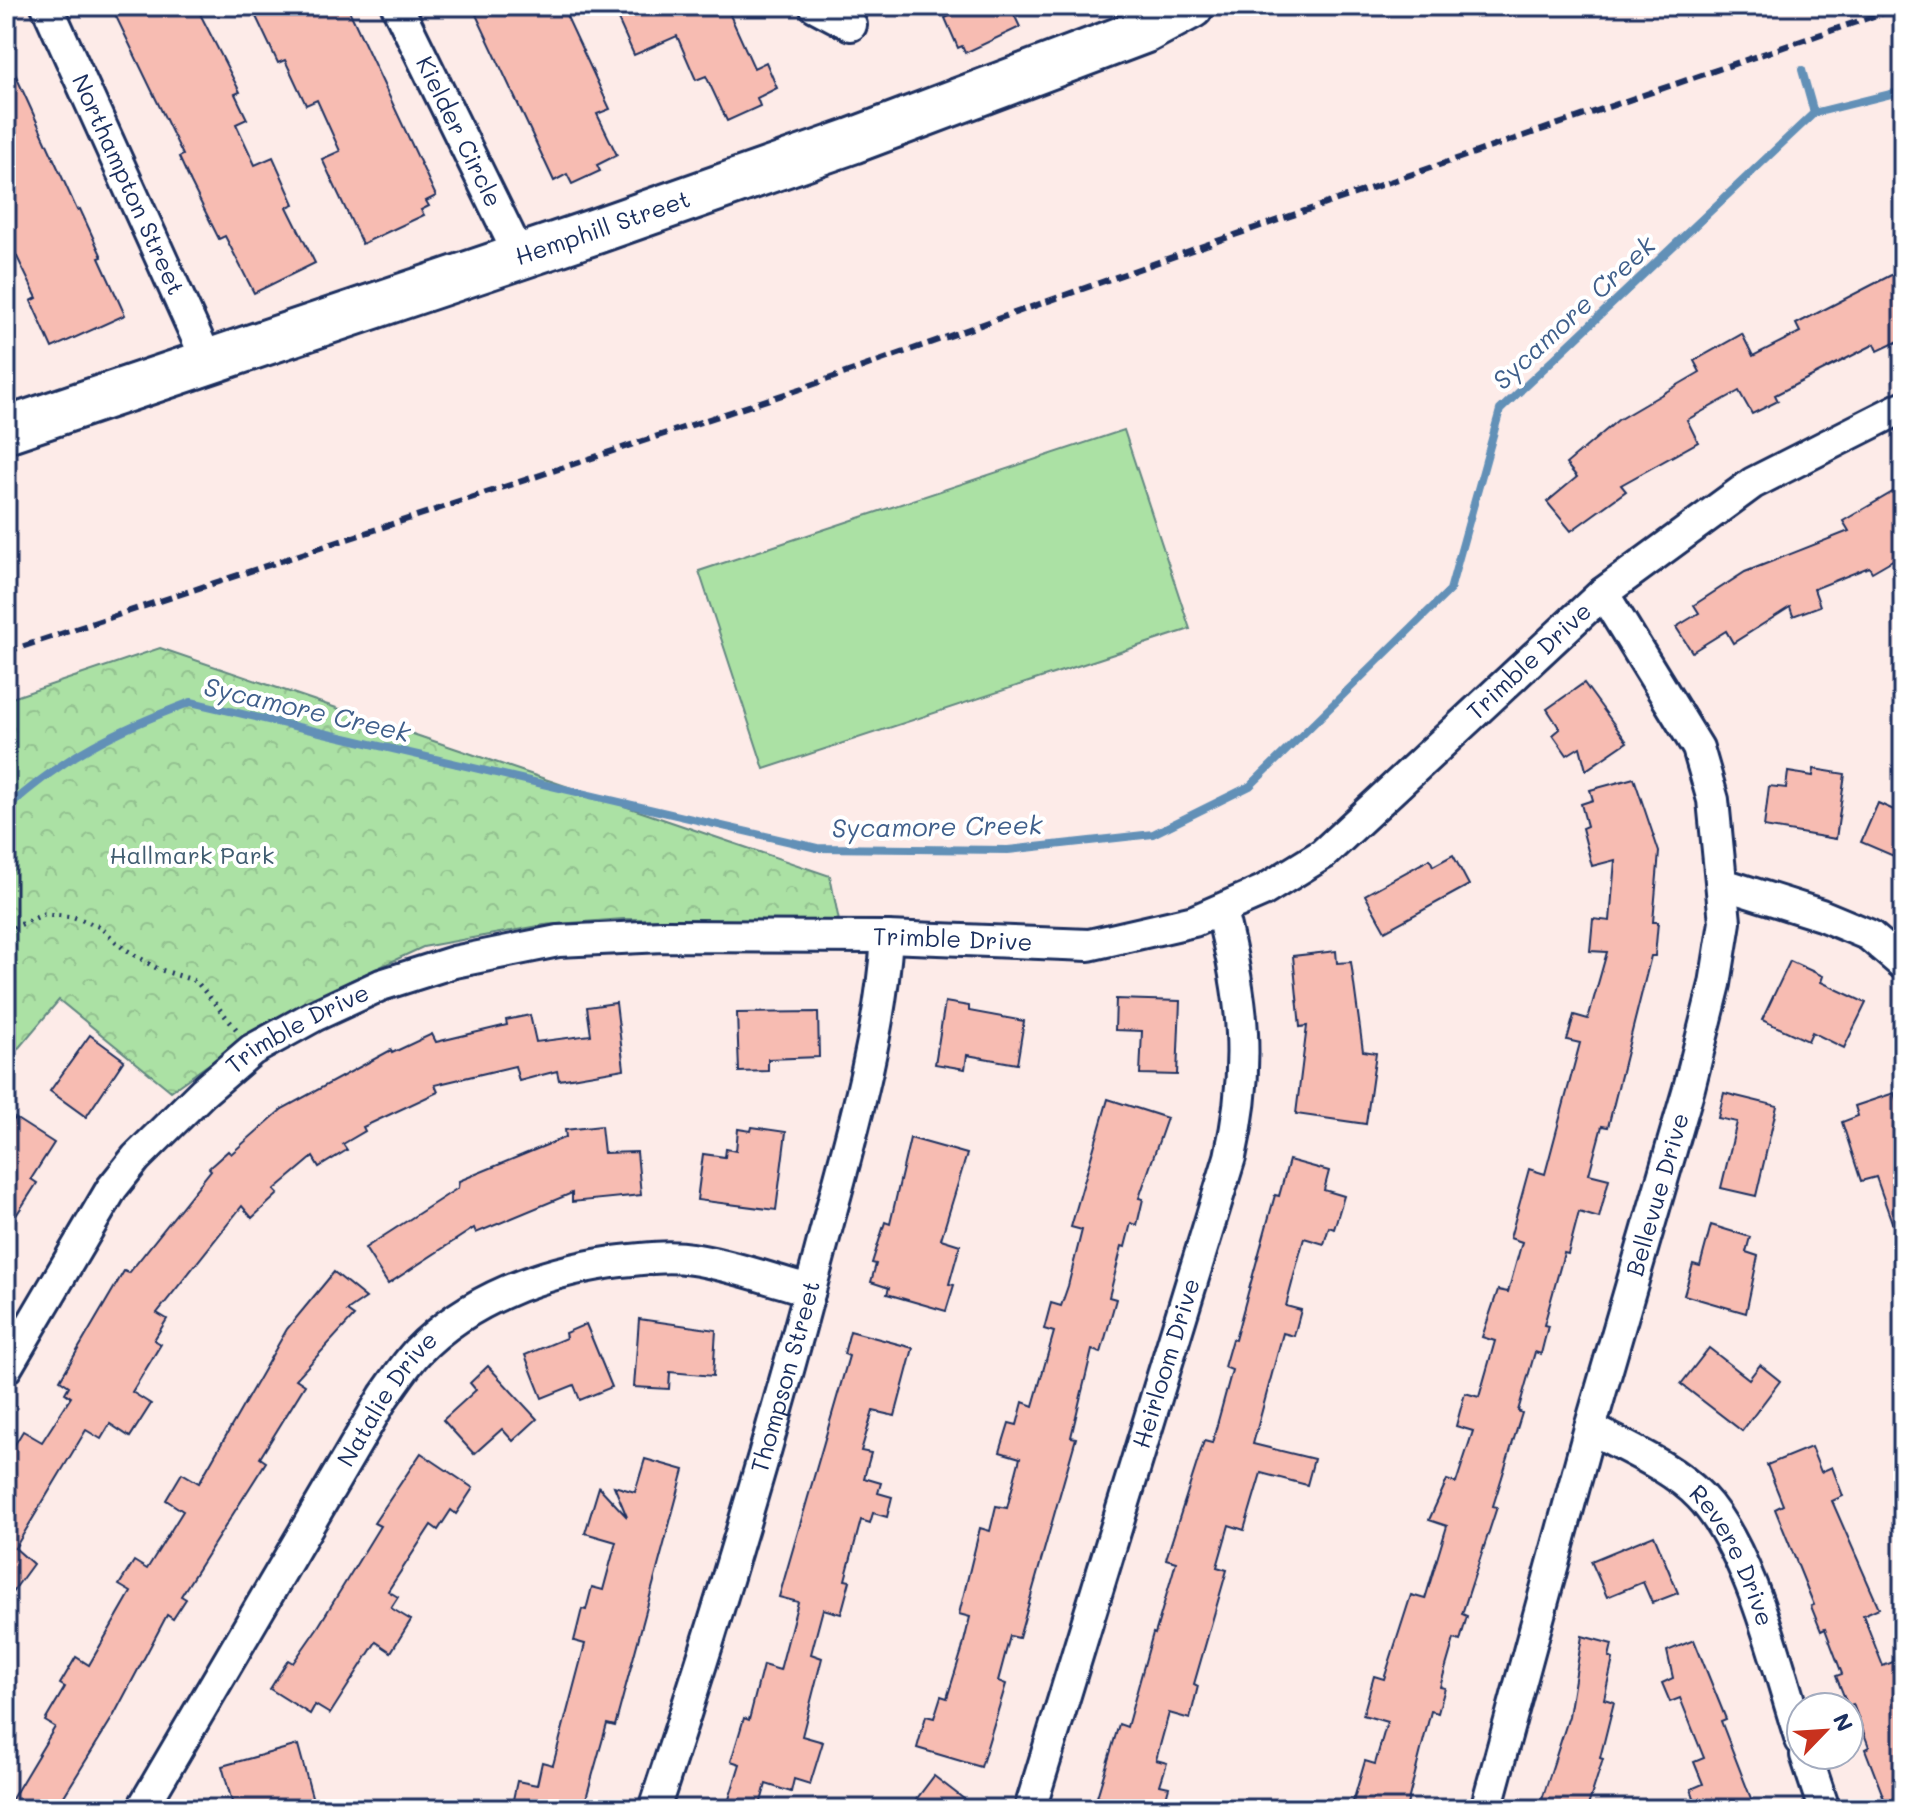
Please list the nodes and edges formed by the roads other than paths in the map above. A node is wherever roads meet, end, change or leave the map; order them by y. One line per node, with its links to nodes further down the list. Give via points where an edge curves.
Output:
1 (47, 6): 7 (street, Northampton Street)
2 (397, 6): 6 (street, Kielder Circle)
3 (815, 6): 5 (street)
4 (1191, 6): 6 (street, Hemphill Street, via 1146,30 852,141)
5 (851, 25)
6 (520, 257): 7 (street, Hemphill Street)
7 (208, 362): 9 (street, Hemphill Street)
8 (1903, 407): 10 (street, Trimble Drive, via 1753,483)
9 (6, 430)
10 (1603, 593): 11 (street, Bellevue Drive, via 1698,748 1713,800); 12 (street, Trimble Drive, via 1323,854)
11 (1723, 884): 14 (street, via 1869,935); 17 (street, Bellevue Drive, via 1725,922 1715,984)
12 (1221, 911): 13 (street, Trimble Drive, via 1150,934 1089,945); 22 (street, Heirloom Drive, via 1236,967 1242,1021 1242,1103 1230,1157)
13 (887, 937): 15 (street, Thompson Street, via 873,1051); 16 (street, Trimble Drive, via 558,941 454,962 381,985 252,1050 165,1127 112,1188)
14 (1903, 964)
15 (810, 1290): 20 (street, Natalie Drive, via 691,1258 646,1258 534,1279 446,1327 417,1352 384,1396); 21 (street, Thompson Street, via 724,1596)
16 (6, 1368)
17 (1590, 1428): 18 (street, Revere Drive, via 1700,1496 1745,1573); 23 (street, Bellevue Drive)
18 (1785, 1692)
19 (1811, 1771): 24 (street)
20 (142, 1809)
21 (654, 1809)
22 (1030, 1809)
23 (1486, 1809)
24 (1824, 1809)

